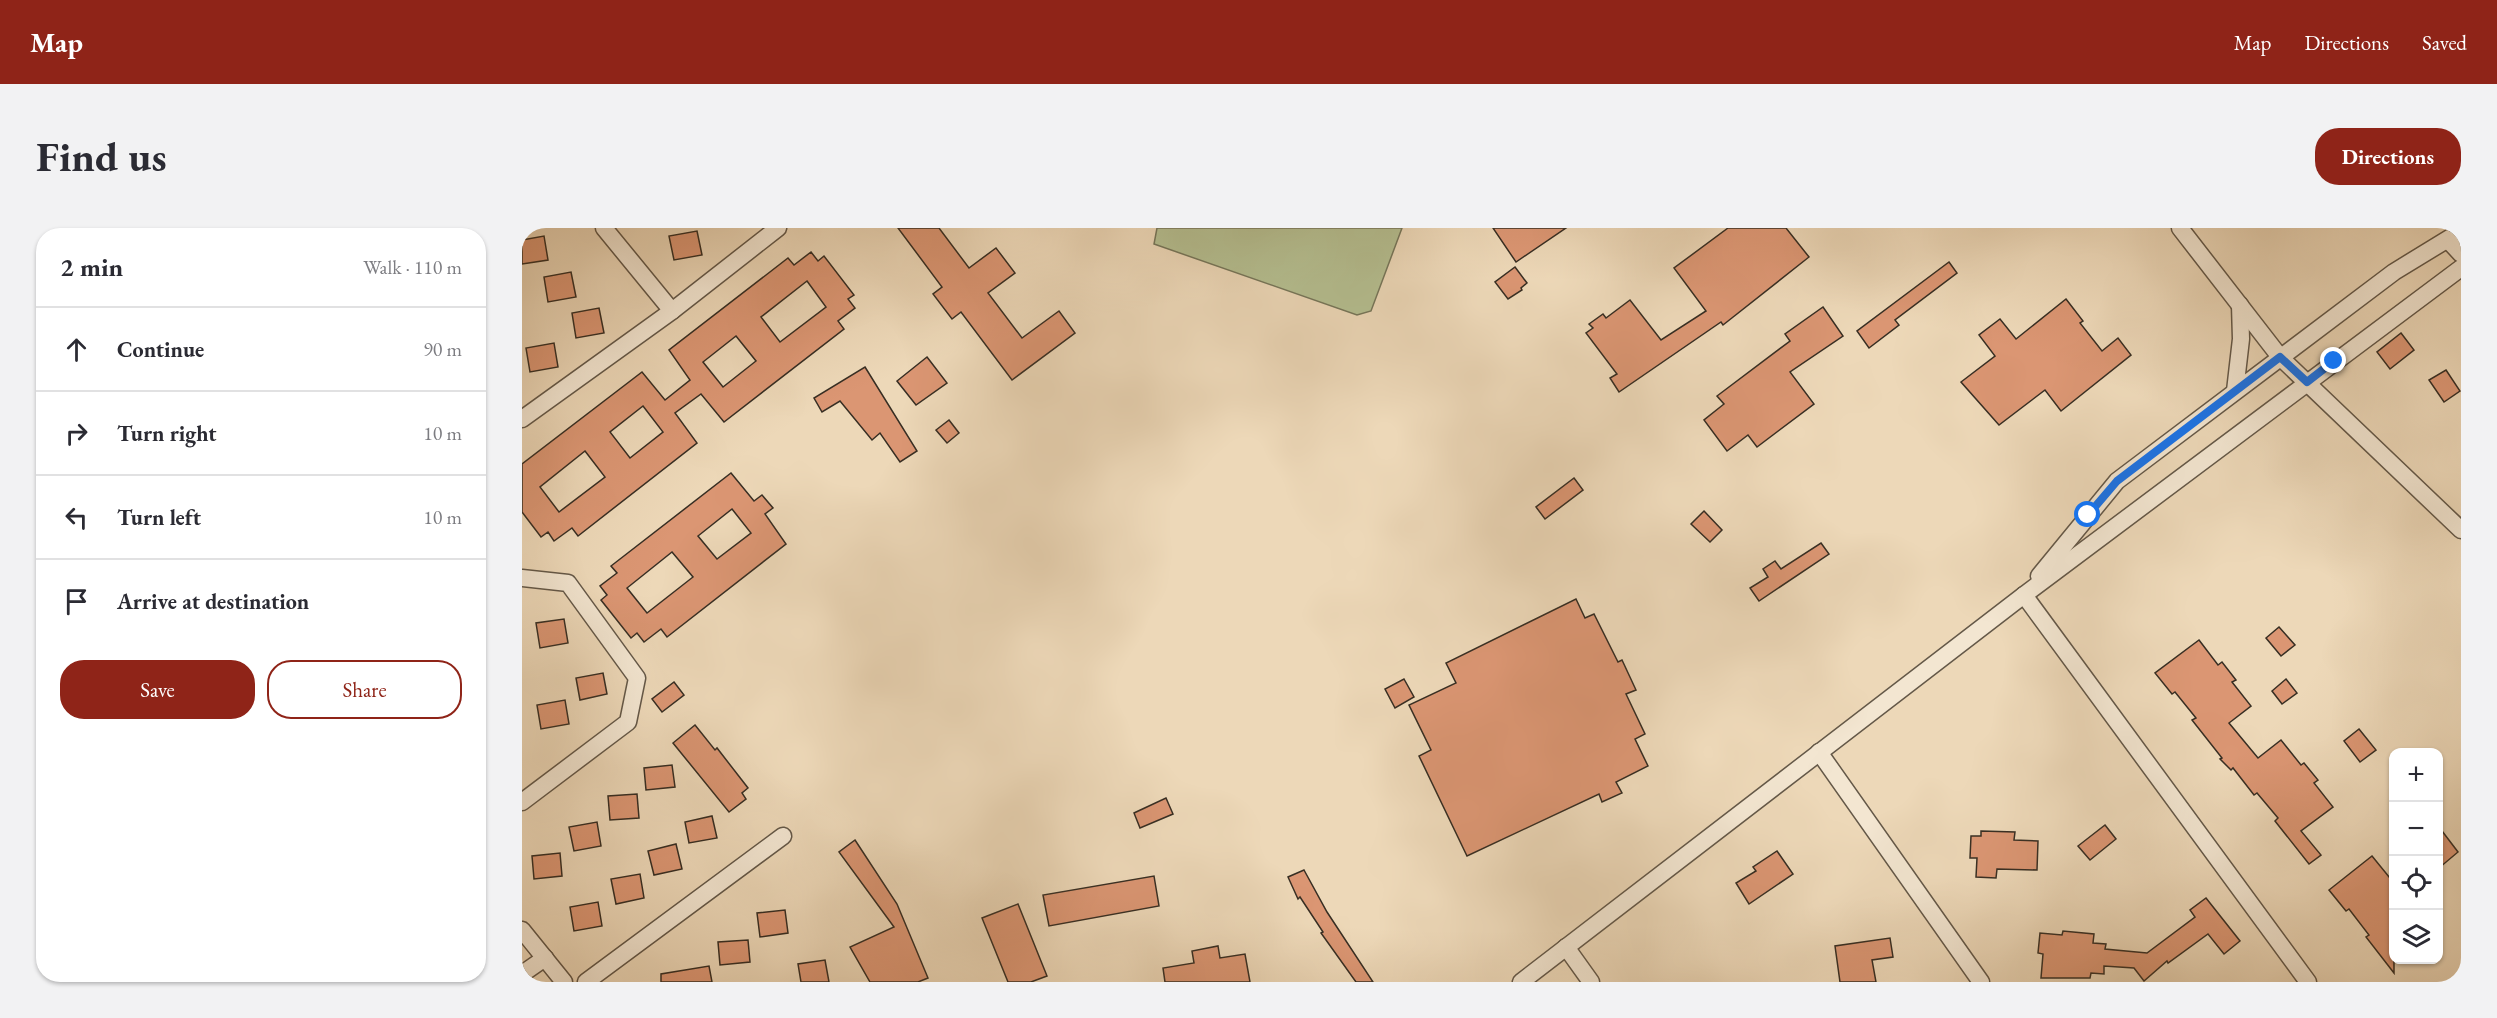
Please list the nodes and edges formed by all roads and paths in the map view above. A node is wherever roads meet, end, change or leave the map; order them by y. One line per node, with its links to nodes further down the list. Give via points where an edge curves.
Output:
1 (604, 228): 8 (street)
2 (778, 228): 8 (street)
3 (2180, 228): 7 (street)
4 (2455, 236): 5 (street); 9 (street, via 2394,272)
5 (2461, 255)
6 (2461, 268): 10 (street)
7 (2240, 305): 9 (street); 11 (street)
8 (672, 311): 12 (street)
9 (2280, 357): 10 (street); 11 (street)
10 (2307, 382): 13 (street); 15 (street)
11 (2235, 391): 15 (street, via 2117,481)
12 (522, 419)
13 (2461, 530)
14 (522, 578): 17 (street, via 568,583 638,678 628,722)
15 (2024, 595): 16 (street); 28 (street)
16 (1819, 752): 20 (street); 27 (street)
17 (522, 802)
18 (783, 836): 24 (street)
19 (522, 930): 21 (street)
20 (1566, 947): 25 (street); 26 (street)
21 (545, 958): 22 (street); 23 (street)
22 (522, 974)
23 (564, 982)
24 (586, 982)
25 (1521, 982)
26 (1591, 982)
27 (1981, 982)
28 (2308, 982)

